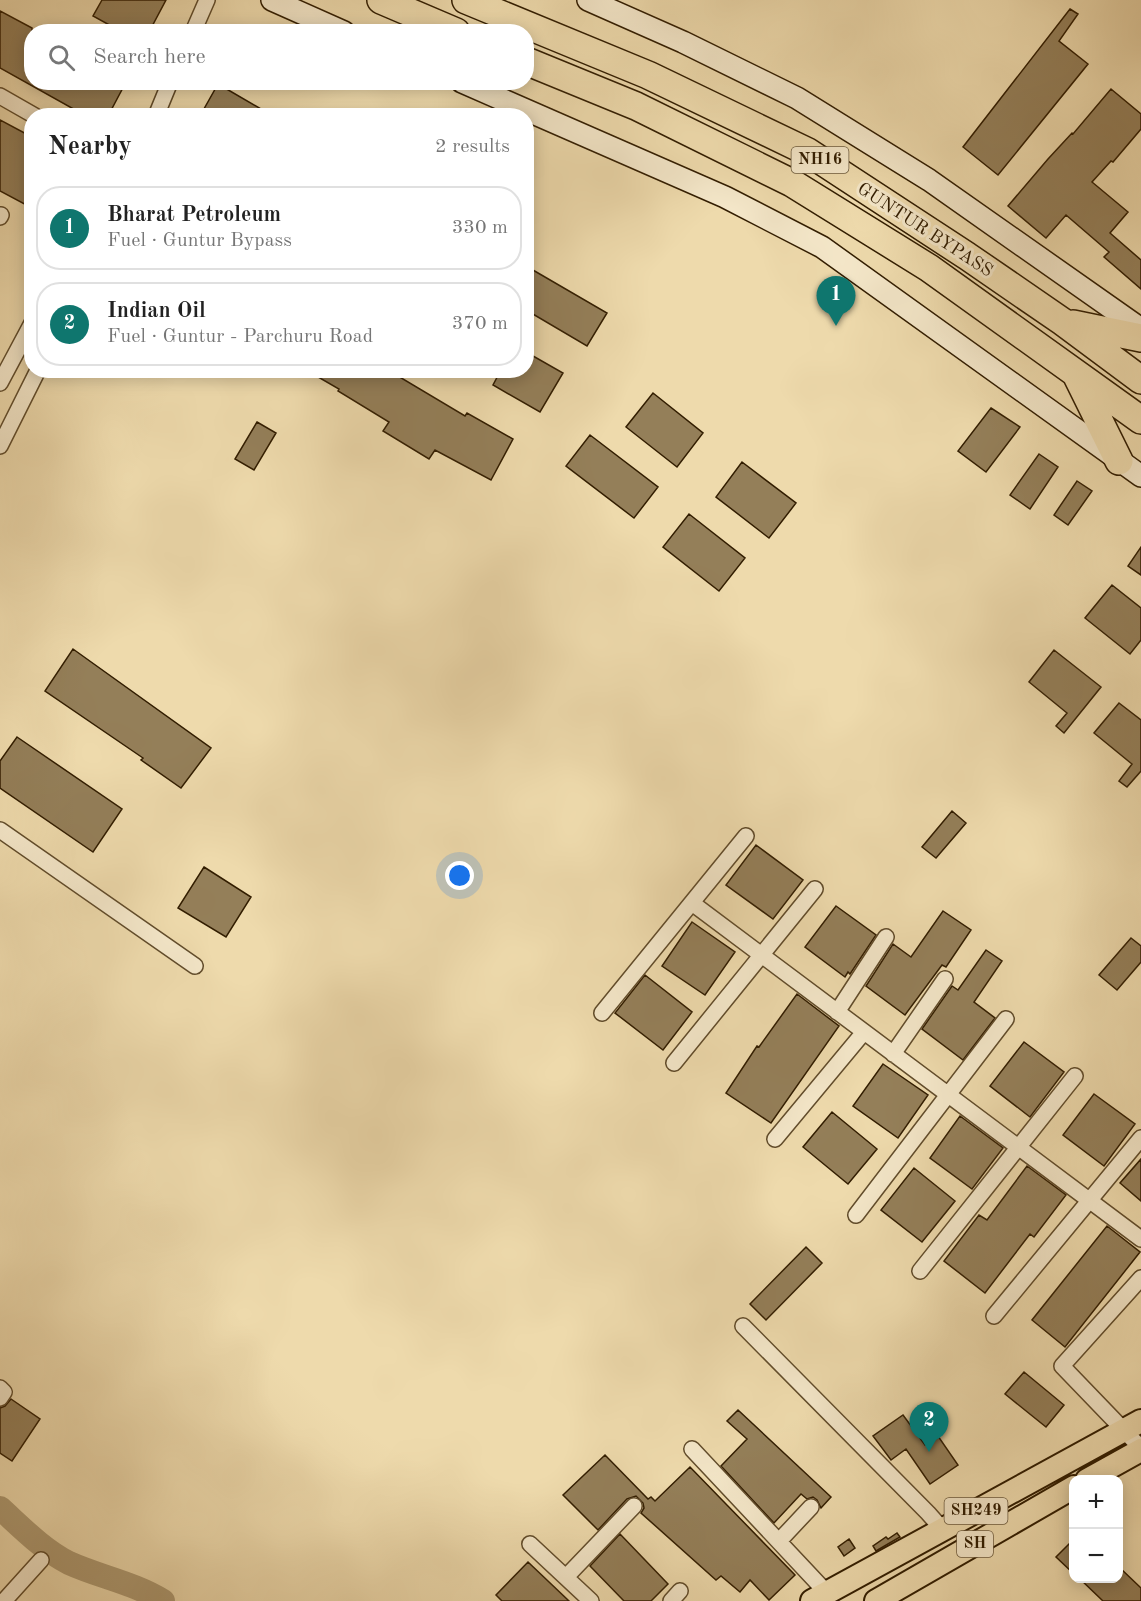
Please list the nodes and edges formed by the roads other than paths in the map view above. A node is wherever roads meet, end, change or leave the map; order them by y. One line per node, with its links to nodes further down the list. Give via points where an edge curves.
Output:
1 (207, 0): 6 (street)
2 (272, 0): 7 (street)
3 (381, 0): 8 (highway)
4 (466, 0): 9 (highway, GUNTUR BYPASS / NH16)
5 (588, 0): 20 (street, via 797,98 929,180)
6 (196, 24)
7 (326, 24)
8 (437, 24)
9 (524, 24)
10 (534, 28): 19 (highway, GUNTUR BYPASS / NH16, via 648,75 808,152)
11 (534, 64): 23 (highway, GUNTUR BYPASS / NH16, via 636,106 792,183 929,268)
12 (167, 90): 15 (street)
13 (480, 90): 16 (street)
14 (0, 96): 17 (street)
15 (159, 108)
16 (521, 108)
17 (24, 110)
18 (534, 113): 30 (street, via 725,197 822,247)
19 (1063, 322): 22 (highway); 25 (highway, GUNTUR BYPASS / NH16)
20 (1141, 328)
21 (24, 338): 26 (street)
22 (1141, 338)
23 (1077, 374): 27 (highway, GUNTUR BYPASS / NH16); 30 (highway)
24 (33, 378): 28 (street)
25 (1141, 380)
26 (0, 383)
27 (1141, 420)
28 (6, 421): 29 (street)
29 (0, 447)
30 (1119, 461): 31 (street)
31 (1141, 476)
32 (0, 830): 38 (street)
33 (746, 836): 35 (street)
34 (815, 889): 37 (street)
35 (692, 903): 37 (street); 41 (street)
36 (886, 937): 40 (street)
37 (761, 955): 40 (street); 45 (street)
38 (195, 966)
39 (945, 979): 44 (street)
40 (837, 1012): 43 (street)
41 (603, 1013)
42 (1006, 1020): 47 (street)
43 (864, 1032): 44 (street); 49 (street)
44 (893, 1054): 47 (street)
45 (674, 1063)
46 (1075, 1076): 50 (street)
47 (948, 1095): 50 (street); 52 (street)
48 (1141, 1138): 51 (street)
49 (775, 1139)
50 (1018, 1147): 51 (street); 54 (street)
51 (1090, 1200): 53 (street); 56 (street)
52 (856, 1215)
53 (1141, 1239)
54 (920, 1271)
55 (1141, 1278): 60 (street, via 1062,1366)
56 (994, 1316)
57 (743, 1326): 67 (street)
58 (0, 1388): 59 (street, via 4,1392)
59 (0, 1398)
60 (1132, 1425): 61 (street); 67 (main road, SH249)
61 (1141, 1448): 63 (main road)
62 (692, 1449): 68 (street)
63 (1094, 1475)
64 (1069, 1490): 75 (main road, SH)
65 (634, 1506): 71 (street)
66 (811, 1508): 68 (street)
67 (943, 1530): 72 (main road, SH249)
68 (780, 1540): 72 (street)
69 (530, 1544): 71 (street)
70 (41, 1560): 73 (street)
71 (566, 1577): 74 (street)
72 (819, 1597)
73 (4, 1601)
74 (591, 1601)
75 (876, 1601)

